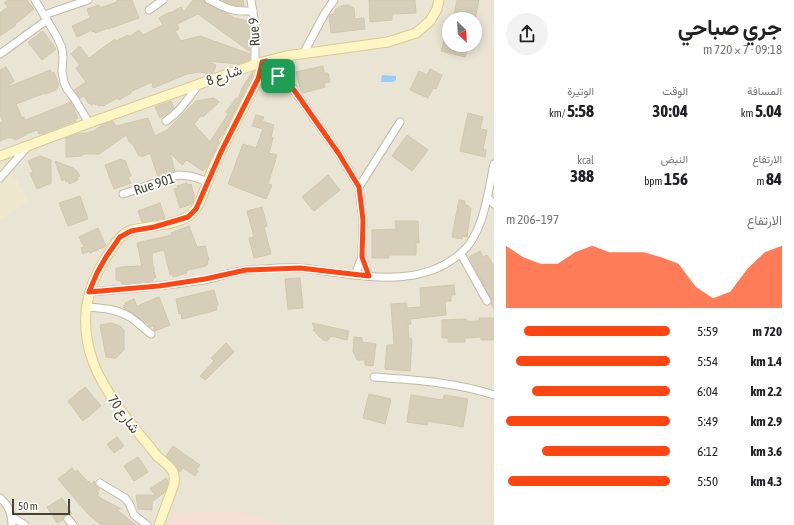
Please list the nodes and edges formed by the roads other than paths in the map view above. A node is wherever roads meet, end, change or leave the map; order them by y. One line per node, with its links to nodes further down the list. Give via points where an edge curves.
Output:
1 (35, 0): 10 (street)
2 (88, 0): 10 (street)
3 (163, 0): 8 (street)
4 (209, 0): 9 (street, via 239,11)
5 (251, 0): 9 (street, Rue 9)
6 (334, 0): 12 (street)
7 (439, 0): 12 (street, شارع 8, via 430,21 416,33 388,42)
8 (149, 10)
9 (253, 11): 13 (street, Rue 9)
10 (46, 18): 11 (street); 17 (street, via 62,48 64,82)
11 (0, 54)
12 (303, 54): 13 (street, شارع 8)
13 (261, 62): 14 (street, شارع 8); 22 (street, شارع 70, via 258,79); 23 (street, via 297,94)
14 (199, 84): 15 (street, via 177,112); 17 (street, شارع 8)
15 (166, 121)
16 (400, 122): 23 (street)
17 (89, 123): 18 (street, شارع 8)
18 (29, 145): 19 (street, شارع 8); 21 (street)
19 (0, 156)
20 (494, 164): 25 (street)
21 (0, 178)
22 (207, 182): 24 (street, Rue 901, via 196,177 178,175); 31 (street, شارع 70, via 196,209 188,217 131,231 120,237 106,257)
23 (359, 187): 28 (street, via 363,220)
24 (123, 194)
25 (488, 198): 26 (street); 27 (street, via 478,228)
26 (494, 204)
27 (461, 254): 30 (street, via 448,263 422,274 384,278); 32 (street)
28 (362, 257): 29 (street); 30 (street)
29 (355, 275): 30 (street); 31 (street, via 300,268 246,270 159,286)
30 (369, 276)
31 (89, 292): 33 (street, شارع 70)
32 (487, 301)
33 (86, 308): 34 (street, via 115,310 133,319); 43 (street, شارع 70, via 87,337 100,376 112,398 143,440 173,472 174,484)
34 (151, 334)
35 (374, 377): 36 (street, via 440,383)
36 (494, 395)
37 (100, 483): 42 (street, via 125,498 134,515)
38 (0, 498): 39 (street)
39 (12, 517): 40 (street); 41 (street)
40 (12, 525)
41 (25, 525)
42 (147, 525)
43 (159, 525)

